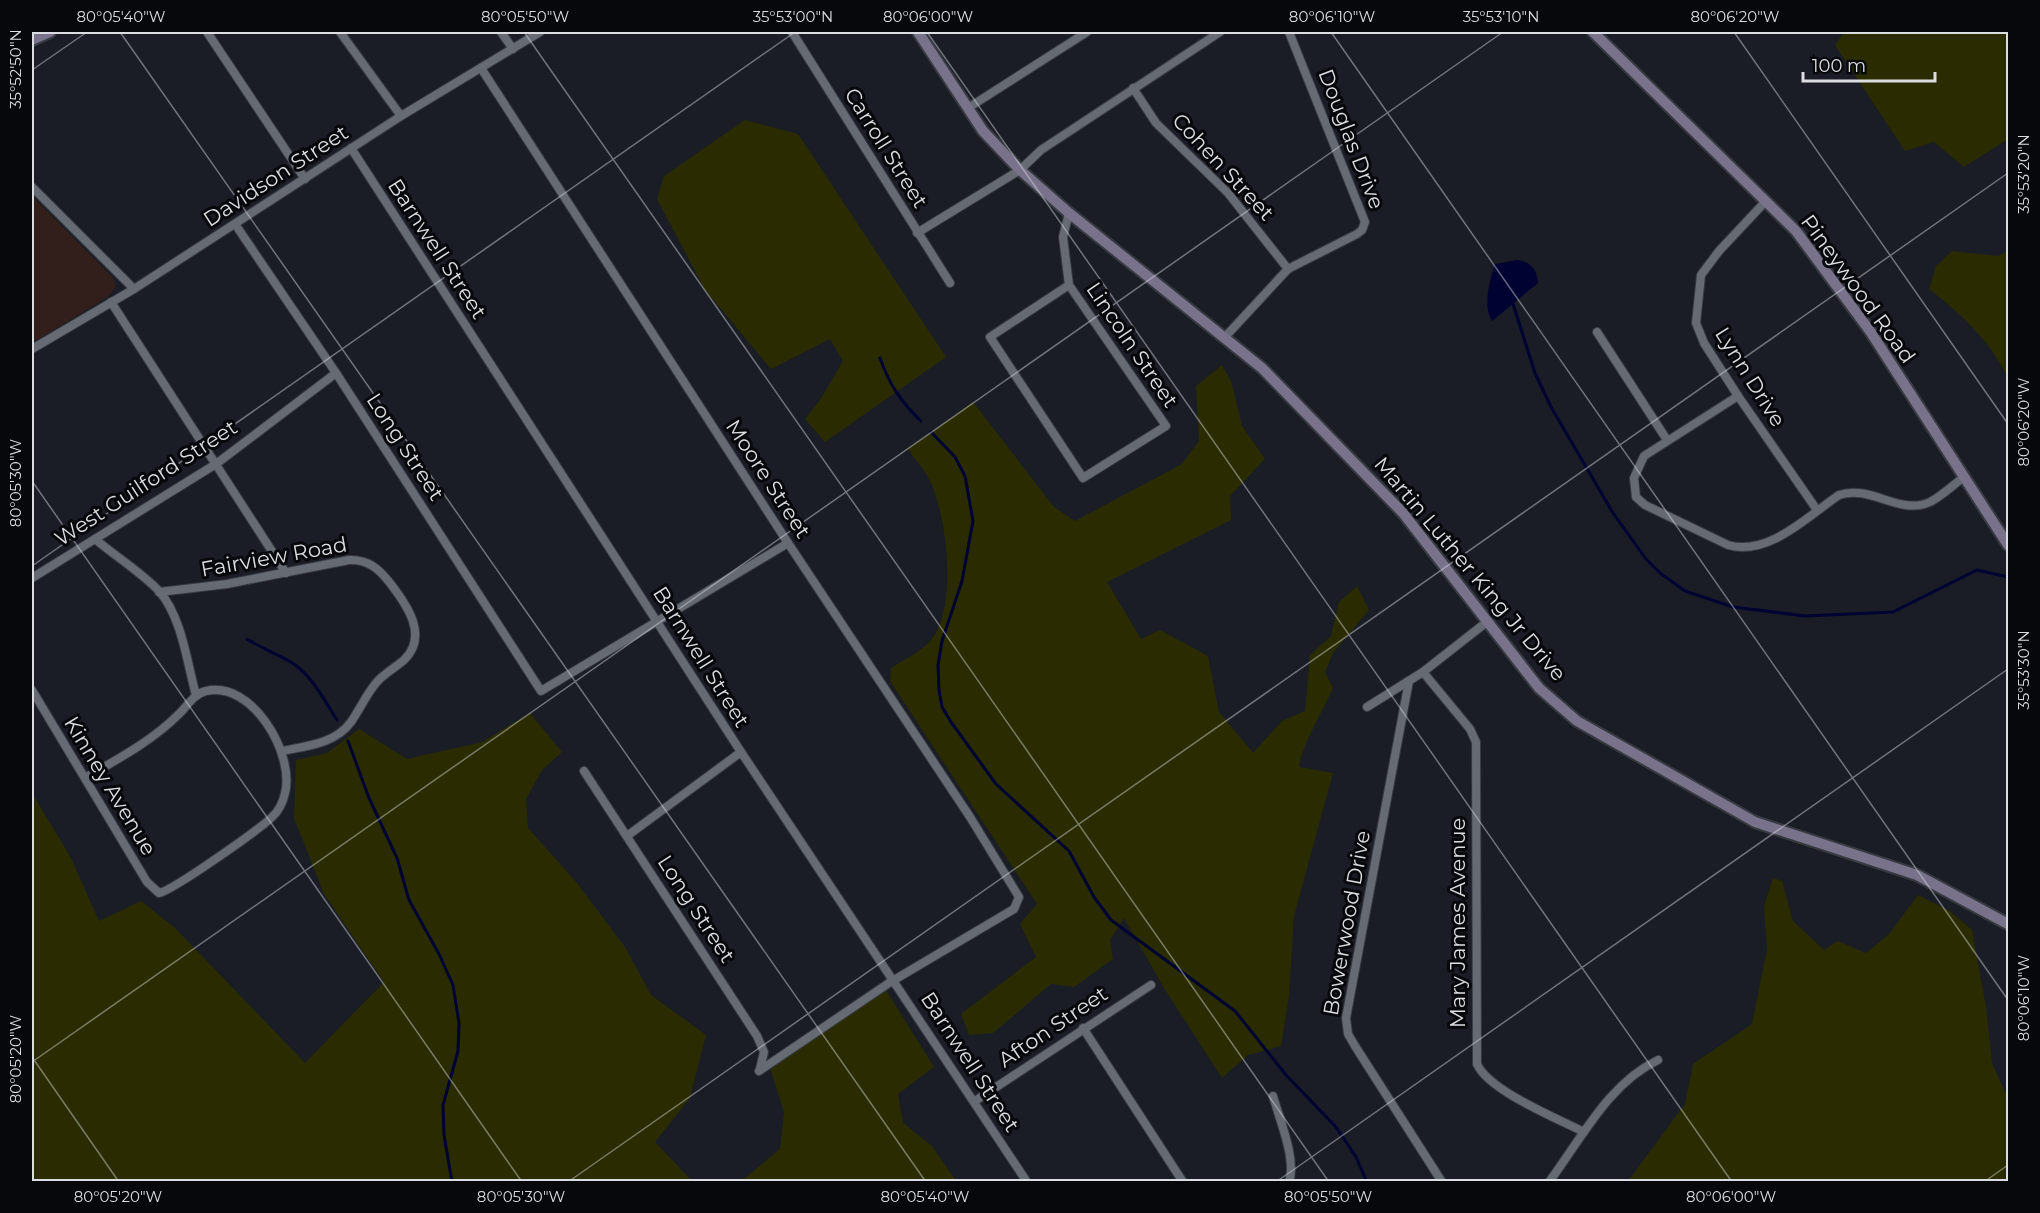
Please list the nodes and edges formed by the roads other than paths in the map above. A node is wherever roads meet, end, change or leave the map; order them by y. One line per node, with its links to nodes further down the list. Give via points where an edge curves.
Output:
1 (50, 32): 12 (street)
2 (207, 32): 20 (street)
3 (340, 32): 17 (street)
4 (501, 32): 13 (street)
5 (540, 32): 13 (street, Davidson Street)
6 (792, 32): 25 (street, Carroll Street)
7 (918, 32): 16 (street, Martin Luther King Jr Drive)
8 (1086, 32): 16 (street)
9 (1220, 32): 15 (street)
10 (1289, 32): 26 (street, Douglas Drive, via 1365,222 1357,234)
11 (1593, 32): 22 (street, Pineywood Road)
12 (32, 40)
13 (513, 48): 14 (street, Davidson Street)
14 (481, 68): 17 (street, Davidson Street); 41 (street, Moore Street)
15 (1133, 88): 19 (street, via 1041,150); 26 (street, Cohen Street, via 1167,135 1228,193)
16 (968, 108): 19 (street, Martin Luther King Jr Drive, via 983,131)
17 (400, 116): 18 (street, Davidson Street)
18 (351, 148): 20 (street, Davidson Street); 46 (street, Barnwell Street)
19 (1020, 170): 23 (street, Martin Luther King Jr Drive); 25 (street)
20 (305, 179): 24 (street, Davidson Street)
21 (32, 187): 29 (street)
22 (1765, 202): 35 (street, Lynn Drive, via 1709,263 1701,274 1698,290 1696,323 1704,343); 38 (street, Pineywood Road, via 1796,231 1869,331)
23 (1069, 213): 28 (street, Lincoln Street, via 1063,237); 32 (street, Martin Luther King Jr Drive)
24 (236, 224): 29 (street, Davidson Street); 34 (street, Long Street)
25 (917, 233): 27 (street, Carroll Street)
26 (1288, 269): 32 (street, Douglas Drive)
27 (950, 283)
28 (1069, 285): 28 (street, Lincoln Street, via 990,336 1083,478 1166,426)
29 (134, 289): 30 (street, Davidson Street)
30 (111, 302): 33 (street, Davidson Street); 37 (street)
31 (1597, 332): 36 (street)
32 (1226, 337): 47 (street, Martin Luther King Jr Drive, via 1262,368 1403,513)
33 (32, 349)
34 (336, 373): 37 (street, West Guilford Street); 46 (street, Long Street, via 541,692)
35 (1738, 396): 36 (street); 39 (street, Lynn Drive)
36 (1667, 440): 39 (street, via 1644,456 1637,467 1636,497 1654,511 1714,540 1742,549 1756,547 1775,539)
37 (216, 464): 40 (street, West Guilford Street); 43 (street)
38 (1964, 477): 39 (street, via 1930,502 1912,507 1850,492); 42 (street, Pineywood Road)
39 (1817, 510)
40 (94, 539): 44 (street, West Guilford Street); 45 (street)
41 (788, 543): 46 (street); 59 (street, Moore Street, via 1019,897 1014,909)
42 (2008, 545)
43 (286, 573): 45 (street, Fairview Road); 53 (street, Fairview Road, via 349,560 371,564 405,604 416,633 408,655 378,680 334,738)
44 (32, 578)
45 (159, 592): 51 (street, via 180,637)
46 (657, 620): 54 (street, Barnwell Street)
47 (1488, 621): 48 (street); 58 (street, Martin Luther King Jr Drive, via 1539,688 1577,721 1629,752 1755,822 1917,875)
48 (1423, 672): 49 (street); 65 (street, Mary James Avenue, via 1470,729 1476,742 1480,1073 1494,1085)
49 (1409, 681): 52 (street); 69 (street, Bowerwood Drive, via 1346,1018 1355,1046)
50 (32, 690): 56 (street, Kinney Avenue)
51 (196, 695): 53 (street, via 222,690 238,697 261,715); 56 (street, via 157,733)
52 (1367, 707)
53 (282, 751): 56 (street, Kinney Avenue, via 286,792 274,815 164,892 153,891)
54 (741, 752): 57 (street); 59 (street, Barnwell Street)
55 (584, 771): 57 (street, Long Street)
56 (85, 778)
57 (627, 837): 59 (street, Long Street, via 763,1045 759,1071)
58 (2008, 924)
59 (895, 982): 64 (street, Barnwell Street)
60 (1151, 985): 61 (street, Afton Street)
61 (1083, 1028): 64 (street, Afton Street); 67 (street)
62 (1658, 1060): 65 (street, via 1622,1083)
63 (1273, 1096): 68 (street, via 1290,1155)
64 (975, 1101): 66 (street, Barnwell Street)
65 (1584, 1132): 70 (street)
66 (1027, 1182)
67 (1183, 1182)
68 (1289, 1182)
69 (1442, 1182)
70 (1549, 1182)

